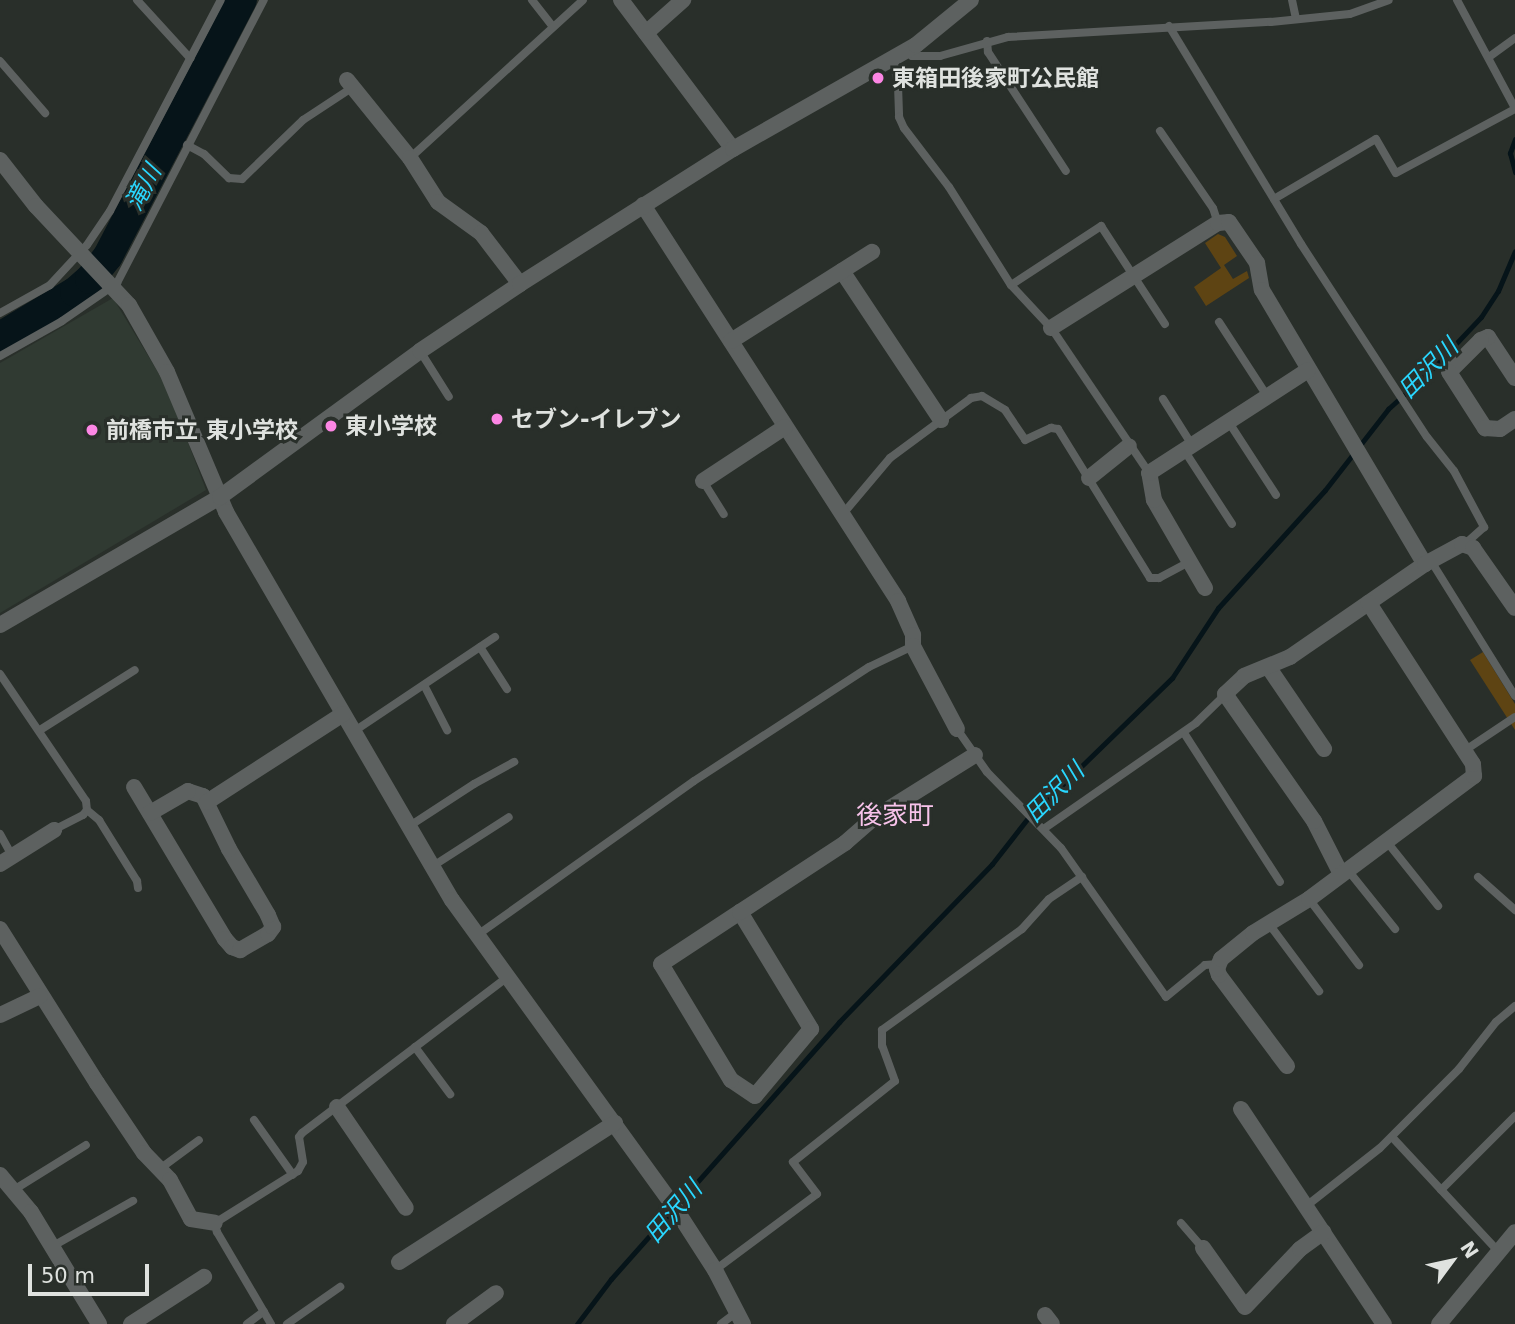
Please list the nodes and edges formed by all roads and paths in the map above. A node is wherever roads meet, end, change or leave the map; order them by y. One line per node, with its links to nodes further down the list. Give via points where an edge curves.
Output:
1 (137, 0): 20 (lane)
2 (221, 0): 20 (lane)
3 (264, 0): 27 (lane)
4 (532, 0): 14 (lane)
5 (583, 0): 14 (lane)
6 (621, 0): 15 (street)
7 (683, 0): 15 (street)
8 (971, 0): 18 (street)
9 (1292, 0): 12 (lane)
10 (1389, 0): 12 (lane, via 1349,13)
11 (1457, 0): 19 (lane)
12 (1296, 19): 13 (lane)
13 (1169, 26): 17 (lane); 32 (lane)
14 (553, 27): 29 (lane)
15 (646, 33): 28 (street)
16 (1515, 38): 19 (lane)
17 (987, 41): 18 (lane, via 940,56 912,56); 31 (lane, via 988,52)
18 (908, 50): 21 (street)
19 (1489, 57): 24 (lane)
20 (190, 58): 36 (lane, via 110,211)
21 (893, 59): 28 (street); 41 (lane, via 901,123 949,187)
22 (0, 61): 25 (lane)
23 (350, 83): 27 (lane, via 303,120 242,179 229,178); 29 (street)
24 (1515, 109): 32 (lane, via 1396,173 1376,139)
25 (45, 113)
26 (1160, 131): 34 (lane, via 1213,208)
27 (187, 145): 39 (lane)
28 (733, 149): 33 (street)
29 (410, 158): 40 (street, via 438,202 481,233)
30 (0, 160): 36 (street)
31 (1066, 171)
32 (1274, 199): 68 (lane, via 1483,523 1482,530)
33 (643, 205): 40 (street); 46 (street)
34 (1218, 223): 38 (street); 49 (street, via 1234,226 1257,263 1262,290)
35 (872, 252): 37 (street)
36 (82, 254): 39 (street); 42 (lane, via 50,285)
37 (842, 271): 46 (street); 55 (street)
38 (1135, 277): 41 (lane, via 1101,226); 44 (lane); 45 (street)
39 (112, 284): 48 (lane, via 62,321); 64 (street, via 163,365)
40 (520, 284): 47 (street)
41 (1011, 285): 45 (lane)
42 (0, 313)
43 (1219, 322): 51 (lane)
44 (1165, 324)
45 (1051, 328): 58 (lane)
46 (731, 341): 57 (street)
47 (420, 351): 52 (lane); 64 (street)
48 (0, 356)
49 (1308, 370): 51 (street); 70 (street)
50 (1515, 378): 54 (street, via 1488,337 1449,372 1485,428 1495,431)
51 (1267, 396): 56 (street)
52 (449, 397)
53 (1163, 399): 59 (lane)
54 (1515, 419)
55 (941, 420): 61 (lane, via 971,398 982,396 1005,410 1026,440 1058,429); 66 (lane, via 881,466)
56 (1228, 421): 59 (street); 63 (lane)
57 (785, 427): 62 (street); 66 (street)
58 (1129, 446): 60 (lane); 61 (street)
59 (1188, 447): 60 (street); 67 (lane)
60 (1149, 472): 69 (street, via 1154,500)
61 (1089, 478): 69 (lane, via 1150,578)
62 (703, 481): 65 (lane)
63 (1276, 495)
64 (220, 497): 74 (street); 85 (street)
65 (724, 514)
66 (842, 515): 76 (street, via 898,601)
67 (1232, 524)
68 (1466, 543): 70 (street); 73 (street)
69 (1189, 562): 71 (street)
70 (1428, 563): 72 (street); 84 (lane)
71 (1205, 588)
72 (1368, 603): 78 (street); 93 (street)
73 (1514, 605)
74 (0, 625)
75 (495, 637): 77 (lane)
76 (913, 646): 87 (street); 120 (lane, via 869,667 694,781)
77 (480, 647): 81 (lane); 82 (lane)
78 (1269, 668): 83 (street, via 1244,676); 92 (street)
79 (135, 670): 88 (lane)
80 (0, 674): 88 (lane)
81 (424, 685): 89 (lane); 90 (lane)
82 (507, 689)
83 (1226, 694): 91 (lane); 108 (street)
84 (1515, 696)
85 (342, 714): 90 (street); 97 (street)
86 (1515, 717): 93 (lane)
87 (957, 729): 94 (lane)
88 (40, 730): 98 (lane)
89 (447, 730)
90 (353, 732): 101 (street)
91 (1184, 733): 102 (lane); 111 (lane)
92 (1324, 749)
93 (1464, 751): 105 (street, via 1473,764 1471,781)
94 (975, 755): 102 (lane); 116 (street, via 874,818 845,843)
95 (514, 762): 101 (lane)
96 (134, 787): 99 (street)
97 (207, 802): 99 (street, via 199,793 188,792); 99 (street, via 272,923 268,934 240,950 225,939)
98 (88, 810): 103 (lane); 112 (lane, via 99,820)
99 (150, 813)
100 (509, 817): 107 (lane)
101 (408, 827): 107 (street)
102 (1045, 828): 109 (lane)
103 (54, 830): 106 (street)
104 (0, 834): 106 (lane)
105 (1387, 842): 108 (street); 114 (lane)
106 (6, 860)
107 (433, 866): 120 (street)
108 (1344, 871): 113 (street); 119 (lane)
109 (1082, 877): 121 (lane, via 1166,997 1205,965); 155 (lane, via 1049,899 1013,936 882,1030 882,1046 895,1081 793,1162 817,1194)
110 (1478, 877): 115 (lane)
111 (1280, 882)
112 (138, 888)
113 (1309, 899): 117 (street); 122 (lane)
114 (1438, 906)
115 (1515, 910)
116 (740, 912): 116 (street, via 661,964 731,1080 755,1096 811,1029)
117 (1269, 924): 121 (street); 124 (lane)
118 (0, 929): 125 (street)
119 (1395, 929)
120 (476, 936): 123 (street)
121 (1218, 964): 129 (street, via 1219,975)
122 (1359, 965)
123 (506, 978): 128 (lane); 135 (street)
124 (1320, 991)
125 (40, 996): 127 (street); 139 (street, via 141,1149)
126 (1515, 1006): 136 (lane)
127 (0, 1015)
128 (415, 1047): 130 (lane); 131 (lane)
129 (1287, 1066)
130 (450, 1094)
131 (337, 1107): 141 (lane, via 299,1137 303,1162); 146 (street)
132 (1241, 1108): 145 (street)
133 (1515, 1116): 142 (lane)
134 (254, 1119): 141 (lane)
135 (615, 1124): 154 (street); 155 (street)
136 (1392, 1137): 142 (lane); 145 (lane)
137 (199, 1140): 139 (lane)
138 (86, 1145): 143 (lane)
139 (161, 1168): 147 (street, via 191,1219)
140 (0, 1175): 143 (street)
141 (293, 1175): 147 (lane)
142 (1441, 1190): 153 (lane)
143 (12, 1191): 151 (street)
144 (132, 1201): 151 (lane)
145 (1306, 1207): 150 (street)
146 (406, 1208)
147 (215, 1223): 159 (lane, via 216,1232)
148 (1181, 1223): 152 (lane)
149 (1515, 1231): 153 (street)
150 (1323, 1232): 152 (street, via 1300,1249 1245,1307); 168 (street)
151 (53, 1246): 161 (street)
152 (1202, 1248)
153 (1499, 1252): 169 (street)
154 (400, 1262)
155 (715, 1270): 160 (street)
156 (204, 1277): 162 (street)
157 (340, 1287): 165 (lane)
158 (496, 1293): 166 (street)
159 (264, 1311): 163 (lane); 164 (lane)
160 (740, 1318): 167 (lane)
161 (99, 1324)
162 (131, 1324)
163 (247, 1324)
164 (271, 1324)
165 (286, 1324)
166 (454, 1324)
167 (720, 1324)
168 (1384, 1324)
169 (1439, 1324)

